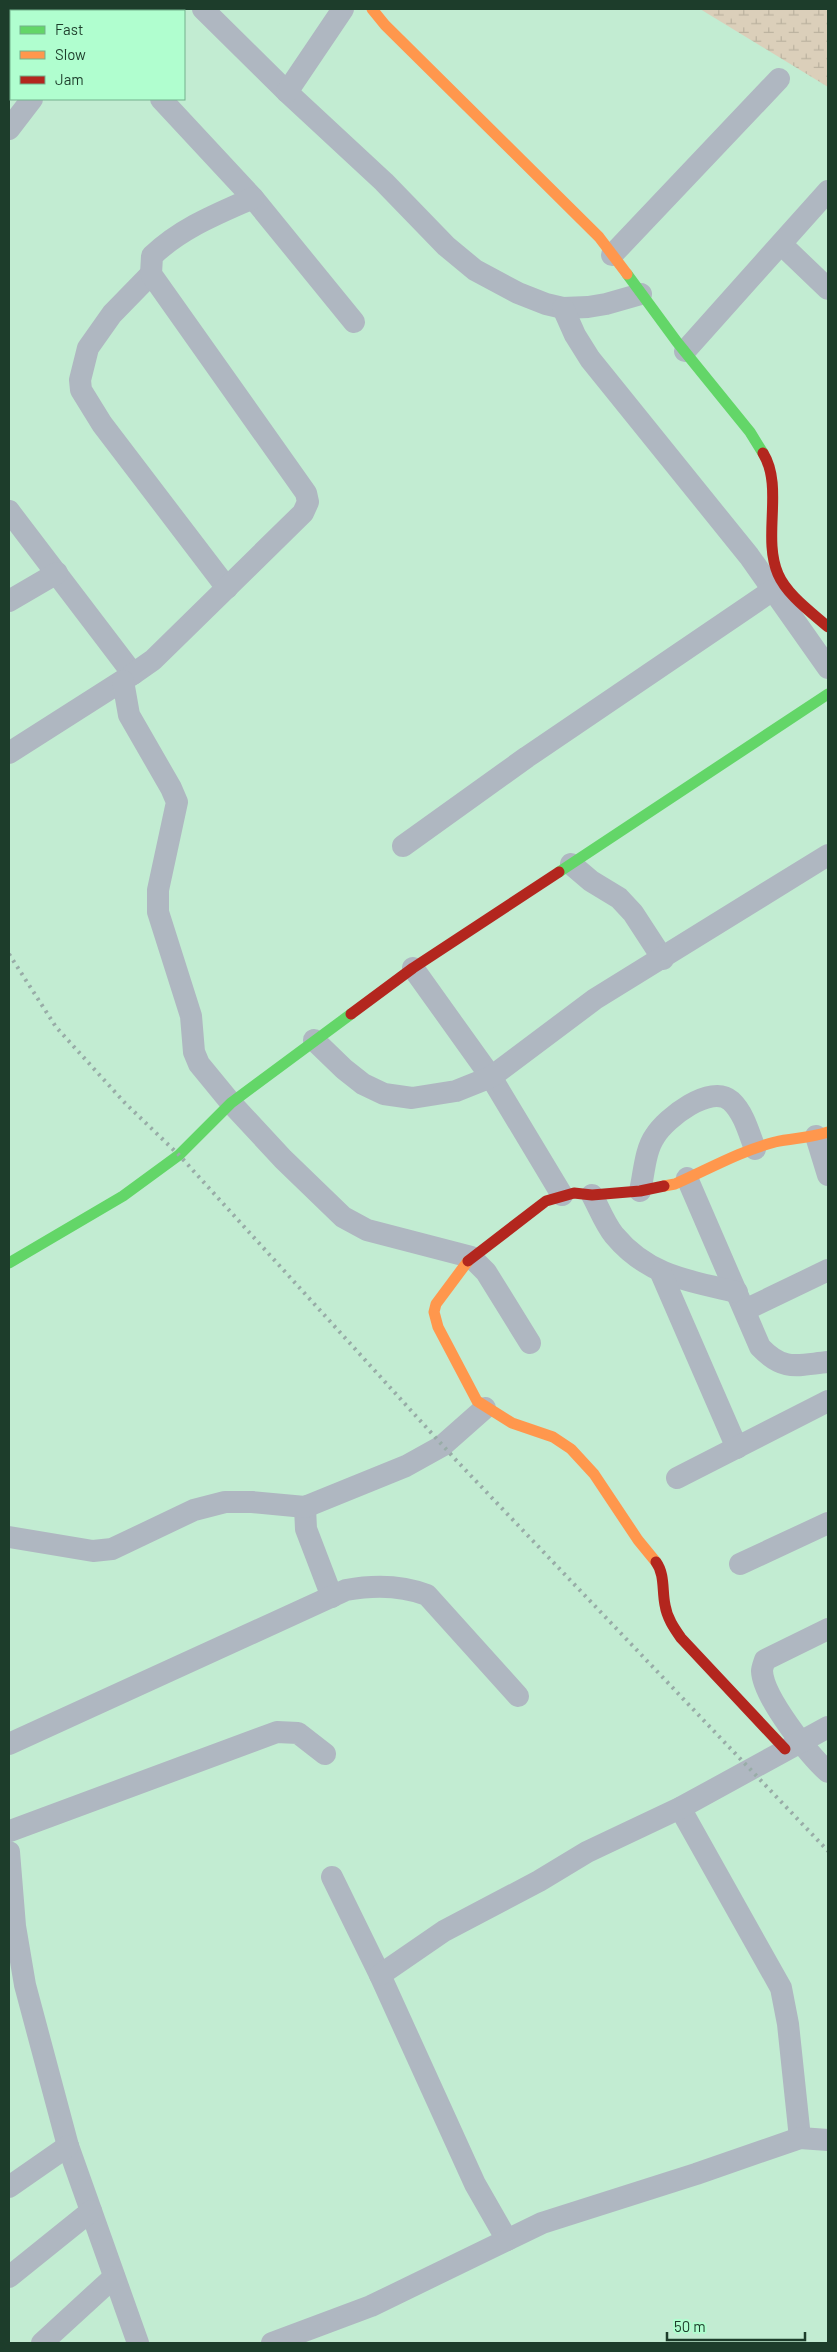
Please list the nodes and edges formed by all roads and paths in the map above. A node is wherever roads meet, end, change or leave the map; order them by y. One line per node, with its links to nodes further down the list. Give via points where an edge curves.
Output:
1 (203, 9): 5 (street)
2 (343, 9): 5 (street)
3 (372, 9): 12 (street, via 599,237)
4 (779, 79): 12 (street)
5 (287, 92): 16 (street, via 384,182 446,246 475,270 518,293)
6 (31, 100): 8 (street)
7 (162, 100): 10 (street)
8 (9, 129)
9 (828, 191): 11 (street)
10 (252, 198): 13 (street, via 191,226 162,246 152,256); 17 (street)
11 (781, 244): 14 (street); 18 (street)
12 (612, 255): 15 (street)
13 (151, 274): 21 (street, via 112,314 88,348 80,380 81,390 102,424); 21 (street, via 306,493 308,502 302,513)
14 (828, 289)
15 (641, 294): 16 (street, via 606,304); 18 (street)
16 (563, 308): 22 (street, via 590,359)
17 (354, 322)
18 (685, 351): 24 (street, via 750,432 766,458 772,488 773,557 778,575 789,592)
19 (9, 511): 20 (street)
20 (57, 573): 23 (street); 26 (street)
21 (226, 588): 26 (street, via 153,660)
22 (773, 590): 25 (street); 29 (street)
23 (9, 601)
24 (828, 627)
25 (828, 668)
26 (128, 677): 28 (street); 36 (street, via 129,715 176,802 158,890 158,912 191,1016 194,1052 199,1064)
27 (828, 694): 31 (street)
28 (9, 753)
29 (403, 846)
30 (828, 855): 32 (street)
31 (571, 864): 32 (street, via 619,898 633,913); 33 (street)
32 (663, 959): 35 (street, via 595,1000)
33 (413, 968): 34 (street); 35 (street)
34 (314, 1040): 35 (street, via 363,1084 384,1094 412,1098 448,1093); 36 (street)
35 (491, 1077): 42 (street)
36 (231, 1103): 44 (street, via 282,1159 343,1217 367,1230); 45 (street, via 179,1155 123,1196)
37 (822, 1134): 38 (street); 39 (street)
38 (755, 1149): 40 (street); 41 (street, via 741,1113 731,1101 715,1095 693,1103 670,1118 654,1136)
39 (828, 1175)
40 (687, 1178): 41 (street, via 675,1184); 48 (street)
41 (640, 1191): 43 (street)
42 (562, 1195): 43 (street); 44 (street, via 546,1201)
43 (592, 1195): 47 (street, via 614,1235 640,1260)
44 (471, 1257): 49 (street, via 486,1272); 52 (street, via 436,1304 434,1312 456,1364 477,1402)
45 (9, 1264)
46 (828, 1270): 48 (street)
47 (661, 1273): 48 (street); 53 (street)
48 (741, 1301): 50 (street, via 760,1347 778,1363 792,1366)
49 (530, 1343)
50 (828, 1362)
51 (828, 1401): 53 (street)
52 (485, 1408): 55 (street, via 442,1446 406,1466); 64 (street, via 512,1424 553,1437 571,1449 594,1474 638,1540 662,1569 665,1607 681,1638)
53 (737, 1448): 54 (street)
54 (678, 1478)
55 (305, 1507): 57 (street, via 225,1502 194,1510 112,1549 93,1551); 59 (street, via 306,1529)
56 (828, 1523): 58 (street)
57 (9, 1537)
58 (740, 1564)
59 (332, 1597): 61 (street, via 346,1590 368,1586 410,1588 427,1595); 63 (street)
60 (828, 1629): 64 (street, via 765,1660 762,1670 768,1693)
61 (518, 1696)
62 (828, 1727): 64 (street)
63 (9, 1744)
64 (793, 1745): 66 (street); 67 (street)
65 (325, 1754): 68 (street, via 298,1733 277,1732)
66 (828, 1772)
67 (680, 1808): 70 (street, via 586,1852 539,1881 452,1926); 71 (street, via 781,1988)
68 (9, 1838): 73 (street, via 15,1926 25,1985)
69 (332, 1877): 70 (street)
70 (380, 1976): 76 (street, via 475,2184)
71 (800, 2138): 72 (street); 76 (street, via 542,2222)
72 (828, 2140)
73 (68, 2146): 74 (street); 75 (street)
74 (9, 2187)
75 (91, 2211): 77 (street); 78 (street)
76 (507, 2240): 81 (street, via 371,2306)
77 (9, 2277)
78 (114, 2277): 79 (street); 80 (street)
79 (42, 2343)
80 (138, 2343)
81 (272, 2343)

